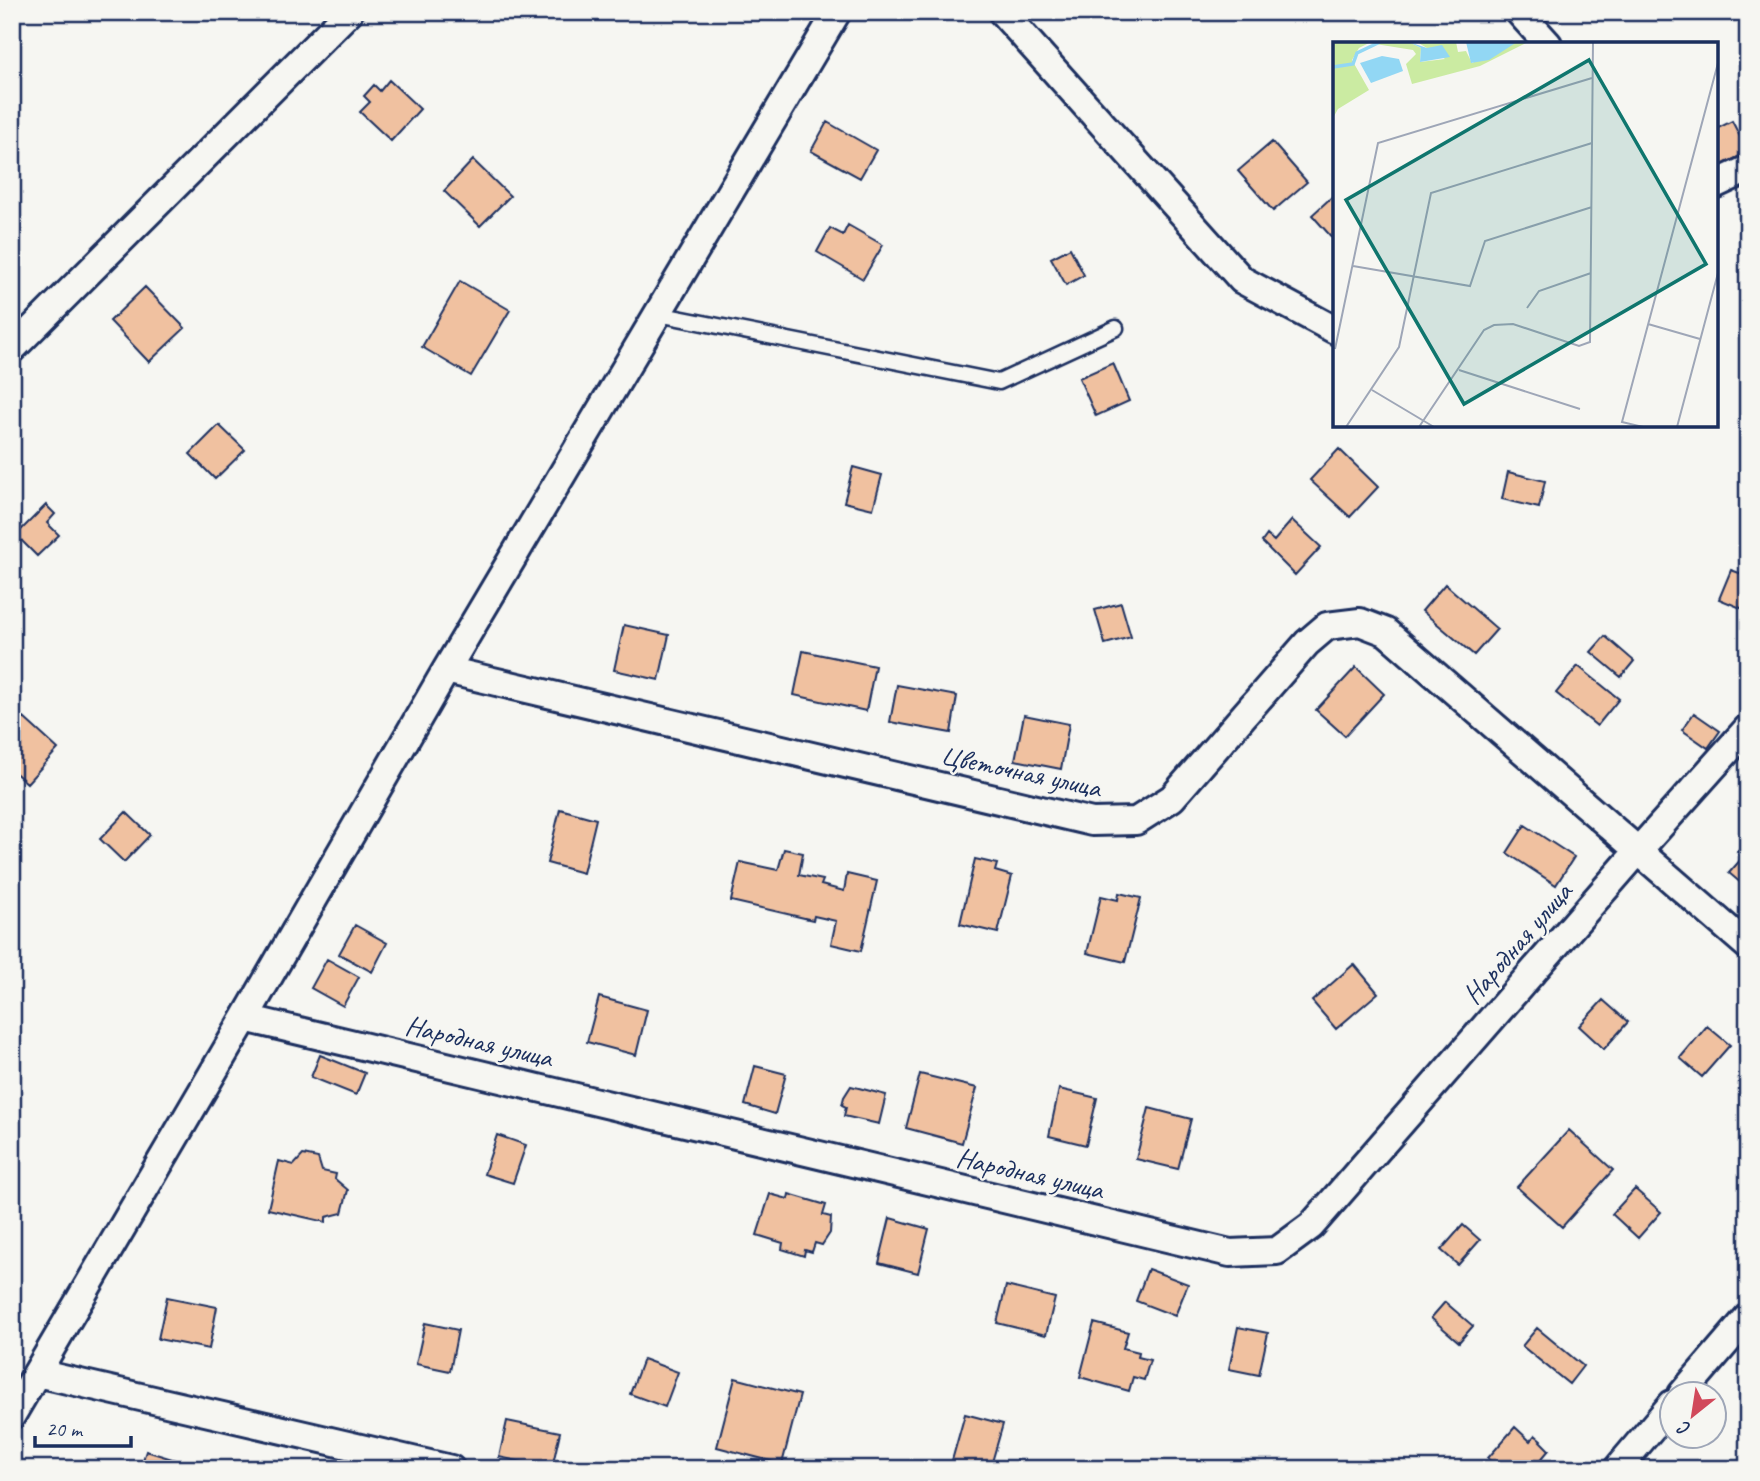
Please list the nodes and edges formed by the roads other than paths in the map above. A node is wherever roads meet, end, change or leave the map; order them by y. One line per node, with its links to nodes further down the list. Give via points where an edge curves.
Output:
1 (349, 12): 11 (street)
2 (837, 12): 8 (street)
3 (1002, 12): 10 (street, via 1242,281)
4 (1519, 12): 5 (street)
5 (1546, 42)
6 (1748, 169): 7 (street)
7 (1718, 183)
8 (658, 314): 9 (lane, via 999,382); 12 (street)
9 (1116, 328)
10 (1333, 329)
11 (12, 349)
12 (446, 670): 14 (street, Цветочная улица, via 1092,822 1136,821 1172,798 1307,643 1328,626 1360,622 1386,632); 16 (street)
13 (1748, 728): 14 (street, Народная улица)
14 (1638, 851): 15 (street, Цветочная улица); 16 (street, Народная улица, via 1311,1226 1277,1251 1230,1253)
15 (1748, 946)
16 (245, 1018): 18 (street)
17 (1748, 1317): 19 (street)
18 (37, 1373): 20 (street); 22 (street)
19 (1694, 1380)
20 (12, 1415)
21 (1658, 1421): 23 (street)
22 (451, 1469)
23 (1617, 1469)

